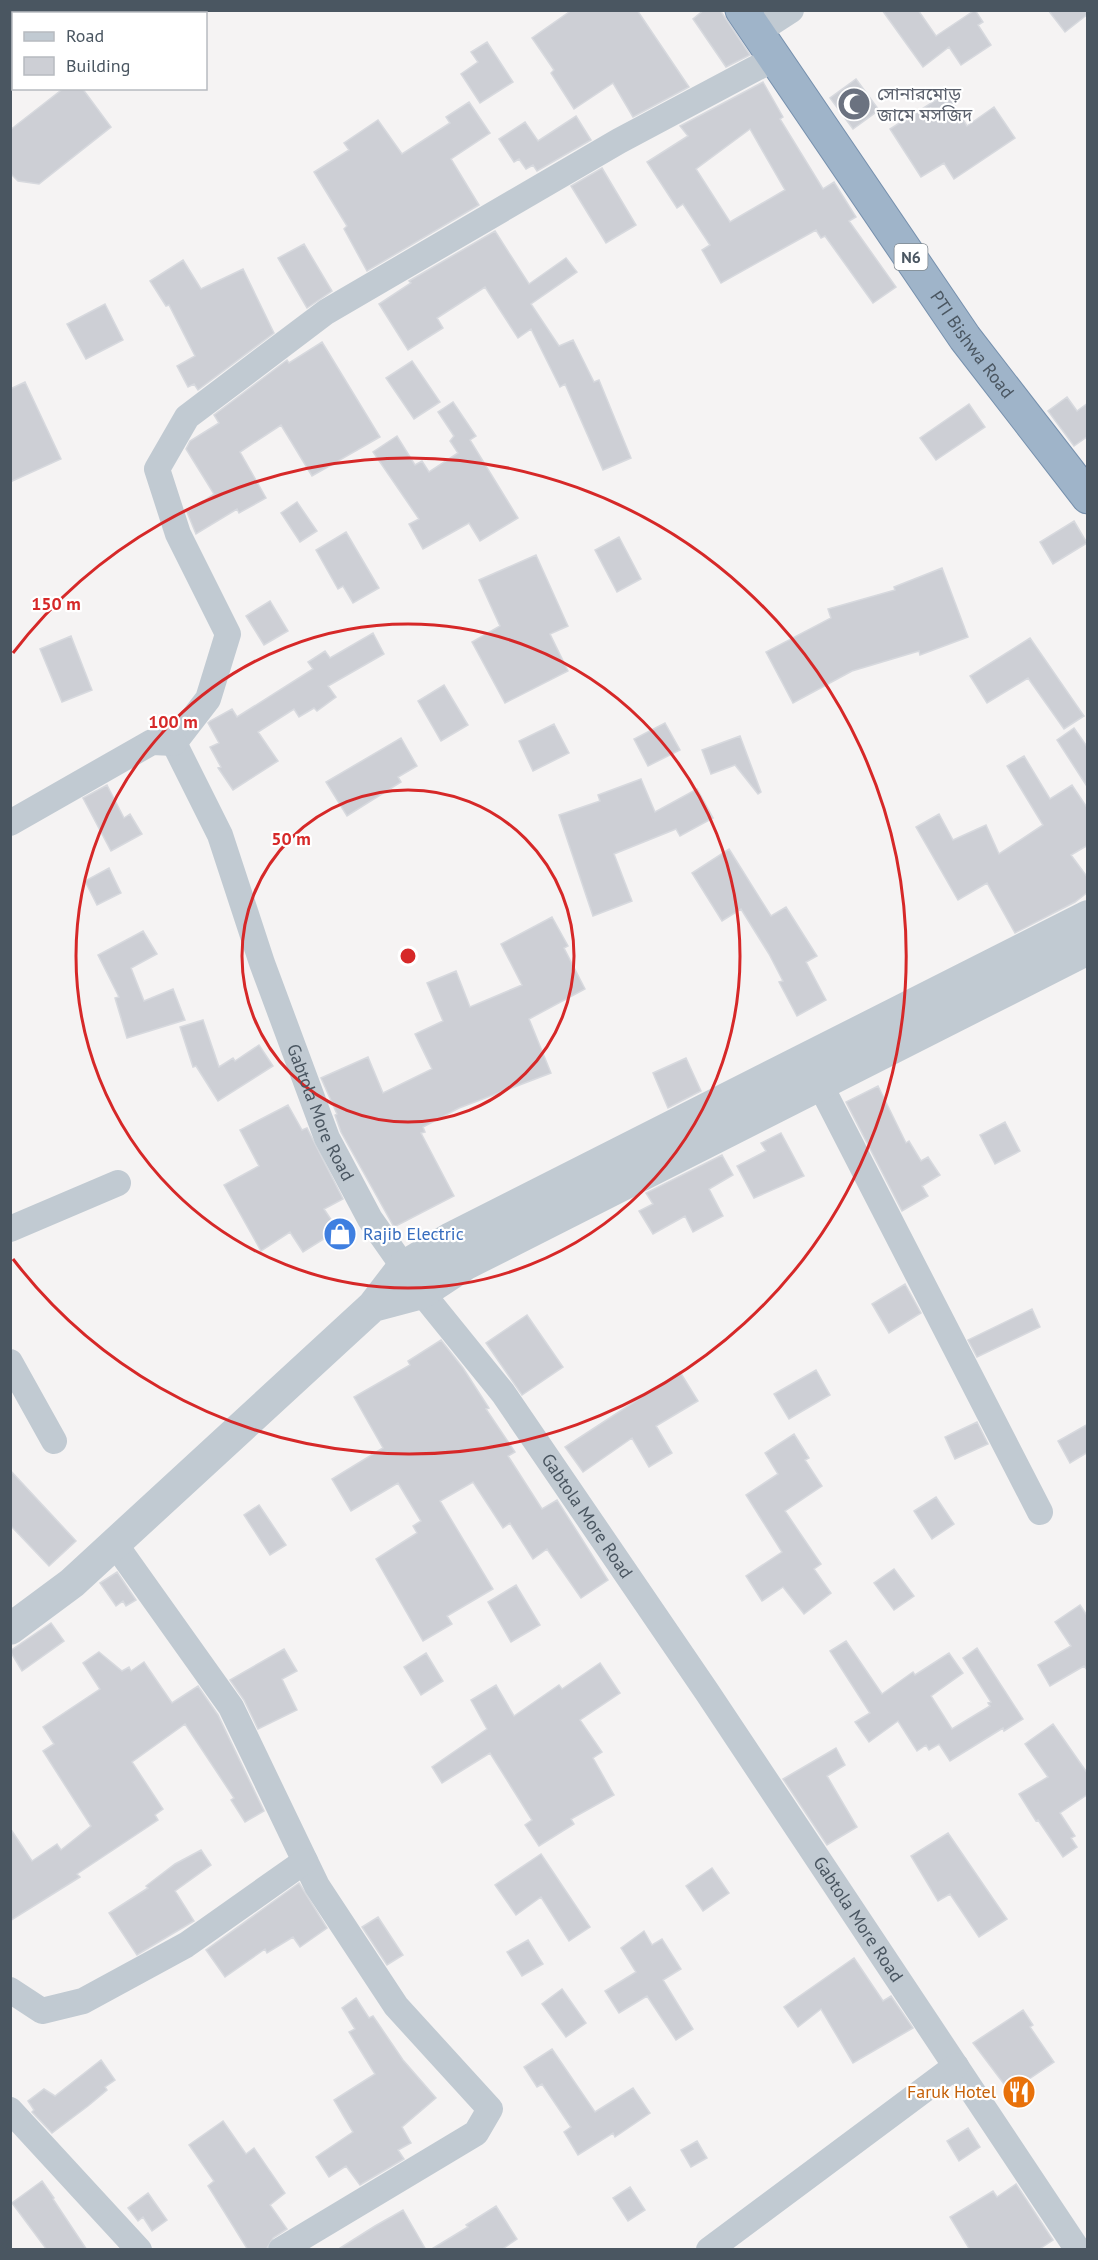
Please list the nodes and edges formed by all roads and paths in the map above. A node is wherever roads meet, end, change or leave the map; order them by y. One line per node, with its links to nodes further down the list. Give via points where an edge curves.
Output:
1 (791, 10): 2 (street)
2 (758, 34): 3 (highway, PTI Bishwa Road / N6, via 965,338); 4 (street, via 619,141 326,312 187,417 157,469 178,534 228,634 208,699)
3 (1088, 497)
4 (174, 743): 5 (street, via 152,742); 12 (street, Gabtola More Road, via 220,834 262,963 327,1138 370,1219)
5 (10, 823)
6 (1088, 916): 8 (street)
7 (1088, 949): 8 (street)
8 (993, 981): 9 (street)
9 (813, 1070): 12 (street, via 451,1238); 13 (street, via 466,1264); 17 (street)
10 (118, 1183): 11 (street)
11 (10, 1229)
12 (403, 1267): 13 (street, Gabtola More Road); 14 (street)
13 (422, 1293): 14 (street); 22 (street, Gabtola More Road, via 503,1393)
14 (373, 1306): 18 (street)
15 (10, 1362): 16 (street)
16 (54, 1441)
17 (1040, 1512)
18 (115, 1544): 19 (street, via 72,1583); 20 (street, via 231,1707)
19 (10, 1629)
20 (306, 1861): 21 (street, via 186,1945 83,2001 42,2011); 25 (street, via 317,1886 396,2006 490,2109 476,2133)
21 (10, 1990)
22 (956, 2066): 26 (street); 27 (street, Gabtola More Road)
23 (10, 2110): 24 (street)
24 (139, 2250)
25 (281, 2250)
26 (709, 2250)
27 (1078, 2250)

